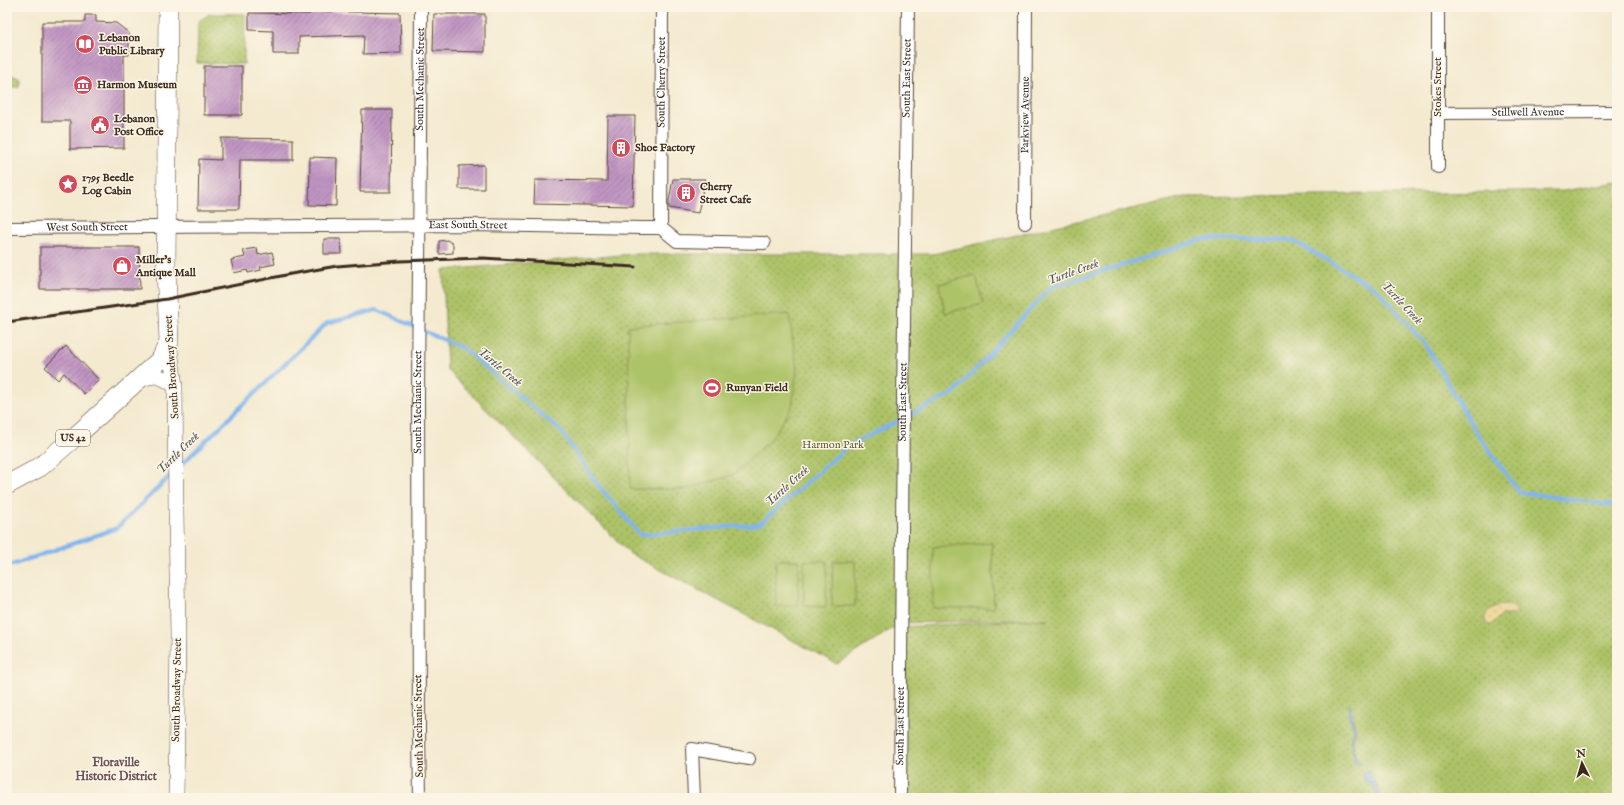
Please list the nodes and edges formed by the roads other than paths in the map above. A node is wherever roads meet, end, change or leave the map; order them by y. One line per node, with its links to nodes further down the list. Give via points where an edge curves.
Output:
1 (168, 7): 12 (main road, South Broadway Street / US 42)
2 (421, 7): 11 (street, South Mechanic Street)
3 (662, 7): 14 (street, South Cherry Street)
4 (908, 7): 24 (street, South East Street)
5 (1026, 7): 10 (street, Parkview Avenue)
6 (1438, 7): 8 (street, Stokes Street)
7 (1617, 112): 8 (street, Stillwell Avenue)
8 (1438, 113): 9 (street, Stokes Street)
9 (1438, 167)
10 (1026, 223)
11 (420, 225): 12 (street, East South Street); 14 (street, East South Street); 22 (street, South Mechanic Street)
12 (167, 227): 13 (street, West South Street); 16 (main road, South Broadway Street / US 42)
13 (7, 228)
14 (661, 228): 15 (street, via 678,241)
15 (764, 243)
16 (169, 342): 17 (main road, US 42, via 161,359); 18 (street, South Broadway Street)
17 (133, 382): 18 (street, via 150,376 160,376); 19 (main road, US 42, via 40,467)
18 (176, 386): 21 (street, South Broadway Street)
19 (7, 485)
20 (749, 759): 23 (street, via 692,749)
21 (176, 798)
22 (420, 798)
23 (694, 798)
24 (900, 798)

